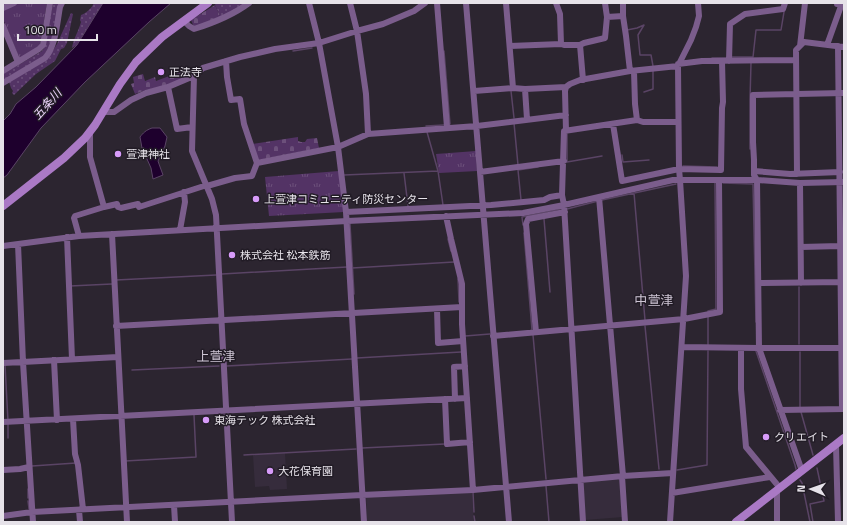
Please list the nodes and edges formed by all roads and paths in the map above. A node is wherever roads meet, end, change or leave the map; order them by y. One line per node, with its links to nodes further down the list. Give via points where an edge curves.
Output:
1 (14, 3): 19 (street)
2 (50, 3): 36 (street, via 43,45 40,50)
3 (62, 3): 42 (street, via 49,53)
4 (208, 3): 22 (street)
5 (249, 3): 22 (street, via 223,18 194,29)
6 (309, 3): 25 (street)
7 (350, 3): 24 (street)
8 (425, 3): 24 (street, via 414,11 383,24)
9 (437, 3): 58 (street)
10 (466, 3): 47 (street)
11 (506, 3): 29 (street)
12 (556, 3): 26 (street, via 560,14)
13 (605, 3): 21 (street)
14 (623, 3): 20 (street)
15 (698, 3): 37 (street, via 699,16 696,27)
16 (785, 3): 32 (street, via 784,10 745,14 730,24)
17 (805, 3): 30 (street)
18 (839, 5): 28 (street)
19 (3, 8)
20 (623, 16): 21 (street); 39 (street)
21 (607, 17): 27 (street, via 605,38)
22 (184, 20): 50 (street, via 136,62)
23 (3, 26): 36 (street)
24 (356, 31): 25 (street); 61 (street, via 366,94)
25 (319, 43): 34 (street, via 275,49); 62 (street)
26 (561, 44): 27 (street); 29 (street)
27 (580, 45): 41 (street)
28 (827, 45): 30 (street, via 804,42); 31 (street)
29 (510, 46): 45 (street)
30 (800, 46): 33 (street, via 796,50)
31 (841, 47): 48 (street)
32 (729, 60): 33 (street); 35 (street)
33 (796, 60): 49 (street)
34 (226, 61): 40 (street, via 203,68); 65 (street, via 231,100 240,99 244,124)
35 (722, 61): 37 (street); 66 (street, via 720,170)
36 (18, 62): 38 (street)
37 (678, 65): 39 (street); 54 (street)
38 (3, 71)
39 (632, 71): 41 (street); 53 (street)
40 (194, 76): 44 (street); 57 (street)
41 (583, 80): 43 (street)
42 (3, 83)
43 (566, 87): 46 (street); 51 (street)
44 (168, 88): 50 (street, via 146,93 114,112); 57 (street, via 177,129)
45 (513, 88): 46 (street); 47 (street)
46 (525, 89): 52 (street)
47 (474, 91): 56 (street)
48 (841, 93): 49 (street); 63 (street)
49 (797, 94): 67 (street, via 753,95); 70 (street)
50 (104, 112): 60 (street)
51 (566, 115): 52 (street); 59 (street)
52 (527, 120): 56 (street)
53 (637, 120): 54 (street); 55 (street)
54 (678, 122): 66 (street)
55 (613, 124): 59 (street); 66 (street, via 622,181)
56 (476, 126): 58 (street); 68 (street)
57 (192, 127): 76 (street, via 192,151)
58 (447, 128): 61 (street)
59 (566, 131): 64 (street)
60 (90, 132): 80 (street, via 64,158); 82 (street, via 90,157)
61 (368, 134): 62 (street)
62 (338, 147): 65 (street); 84 (street)
63 (842, 148): 69 (street)
64 (564, 161): 68 (street); 78 (street)
65 (257, 163): 76 (street, via 252,176)
66 (679, 169): 71 (street)
67 (754, 171): 70 (street); 73 (street)
68 (480, 172): 81 (street)
69 (840, 172): 70 (street); 74 (street)
70 (797, 174)
71 (680, 180): 72 (street); 79 (street); 103 (street, via 686,276)
72 (719, 180): 73 (street); 103 (street, via 720,312)
73 (757, 180): 75 (street); 98 (street)
74 (842, 182): 75 (street); 95 (street)
75 (800, 183): 96 (street)
76 (207, 185): 77 (street); 88 (street, via 216,215)
77 (184, 192): 82 (street, via 139,207 138,204 120,208 117,204); 89 (street, via 185,202)
78 (562, 195): 81 (street, via 544,200); 83 (street)
79 (599, 197): 83 (street); 106 (street)
80 (3, 206)
81 (482, 206): 84 (street); 85 (street)
82 (104, 207): 92 (street, via 75,216)
83 (564, 208): 85 (street); 107 (street); 108 (street, via 526,221)
84 (346, 212): 87 (street)
85 (483, 215): 86 (street); 109 (street)
86 (446, 216): 87 (street); 100 (street, via 462,284)
87 (347, 220): 88 (street); 102 (street)
88 (216, 228): 89 (street); 104 (street)
89 (180, 230): 90 (street)
90 (112, 234): 92 (street); 105 (street)
91 (67, 236): 92 (street); 93 (street); 116 (street)
92 (79, 236)
93 (18, 244): 94 (street); 118 (street)
94 (3, 246)
95 (840, 246): 96 (street); 97 (street)
96 (801, 247): 99 (street)
97 (842, 282): 99 (street); 114 (street)
98 (759, 283): 99 (street); 113 (street)
99 (801, 283)
100 (462, 307): 101 (street); 110 (street)
101 (437, 309): 102 (street); 110 (street, via 438,343)
102 (352, 313): 104 (street); 124 (street)
103 (684, 319): 106 (street); 111 (street)
104 (221, 320): 105 (street); 127 (street)
105 (116, 326): 115 (street)
106 (610, 326): 107 (street); 142 (street)
107 (571, 329): 108 (street); 144 (street)
108 (536, 332): 109 (street)
109 (493, 336): 145 (street)
110 (463, 341): 120 (street)
111 (682, 347): 112 (street); 141 (street)
112 (741, 348): 113 (street); 143 (street, via 741,389 746,447)
113 (759, 348): 114 (street); 126 (street)
114 (843, 348): 125 (street)
115 (118, 357): 116 (street); 128 (street)
116 (72, 359): 117 (street)
117 (54, 360): 118 (street); 130 (street)
118 (23, 362): 119 (street); 131 (street)
119 (3, 363)
120 (465, 366): 121 (street); 123 (street, via 454,367)
121 (467, 398): 123 (street); 134 (street)
122 (445, 399): 123 (street); 124 (street); 134 (street, via 448,444)
123 (455, 399)
124 (357, 404): 127 (street); 149 (street)
125 (843, 409): 126 (street)
126 (780, 410): 140 (street)
127 (226, 411): 128 (street); 150 (street)
128 (121, 416): 129 (street); 152 (street)
129 (73, 419): 130 (street); 153 (street)
130 (57, 420): 131 (street)
131 (26, 421): 132 (street); 136 (street)
132 (3, 422)
133 (844, 438): 135 (street)
134 (470, 442): 147 (street)
135 (836, 445): 137 (street); 140 (street)
136 (30, 467): 139 (street); 154 (street)
137 (836, 469): 138 (street); 168 (street)
138 (844, 469)
139 (3, 470)
140 (802, 471): 146 (street)
141 (673, 473): 142 (street); 148 (street)
142 (623, 476): 144 (street); 164 (street)
143 (770, 477): 146 (street); 148 (street)
144 (580, 480): 145 (street); 163 (street)
145 (506, 486): 147 (street); 162 (street)
146 (778, 489): 166 (street); 167 (street)
147 (472, 490): 149 (street)
148 (672, 492): 165 (street)
149 (362, 495): 150 (street); 161 (street)
150 (231, 502): 151 (street); 160 (street)
151 (174, 505): 152 (street); 159 (street)
152 (126, 507): 153 (street); 158 (street)
153 (81, 509): 154 (street); 157 (street)
154 (32, 512): 155 (street); 156 (street)
155 (3, 516)
156 (33, 522)
157 (80, 522)
158 (127, 522)
159 (175, 522)
160 (232, 522)
161 (364, 522)
162 (509, 522)
163 (583, 522)
164 (625, 522)
165 (670, 522)
166 (736, 522)
167 (777, 522)
168 (838, 522)

